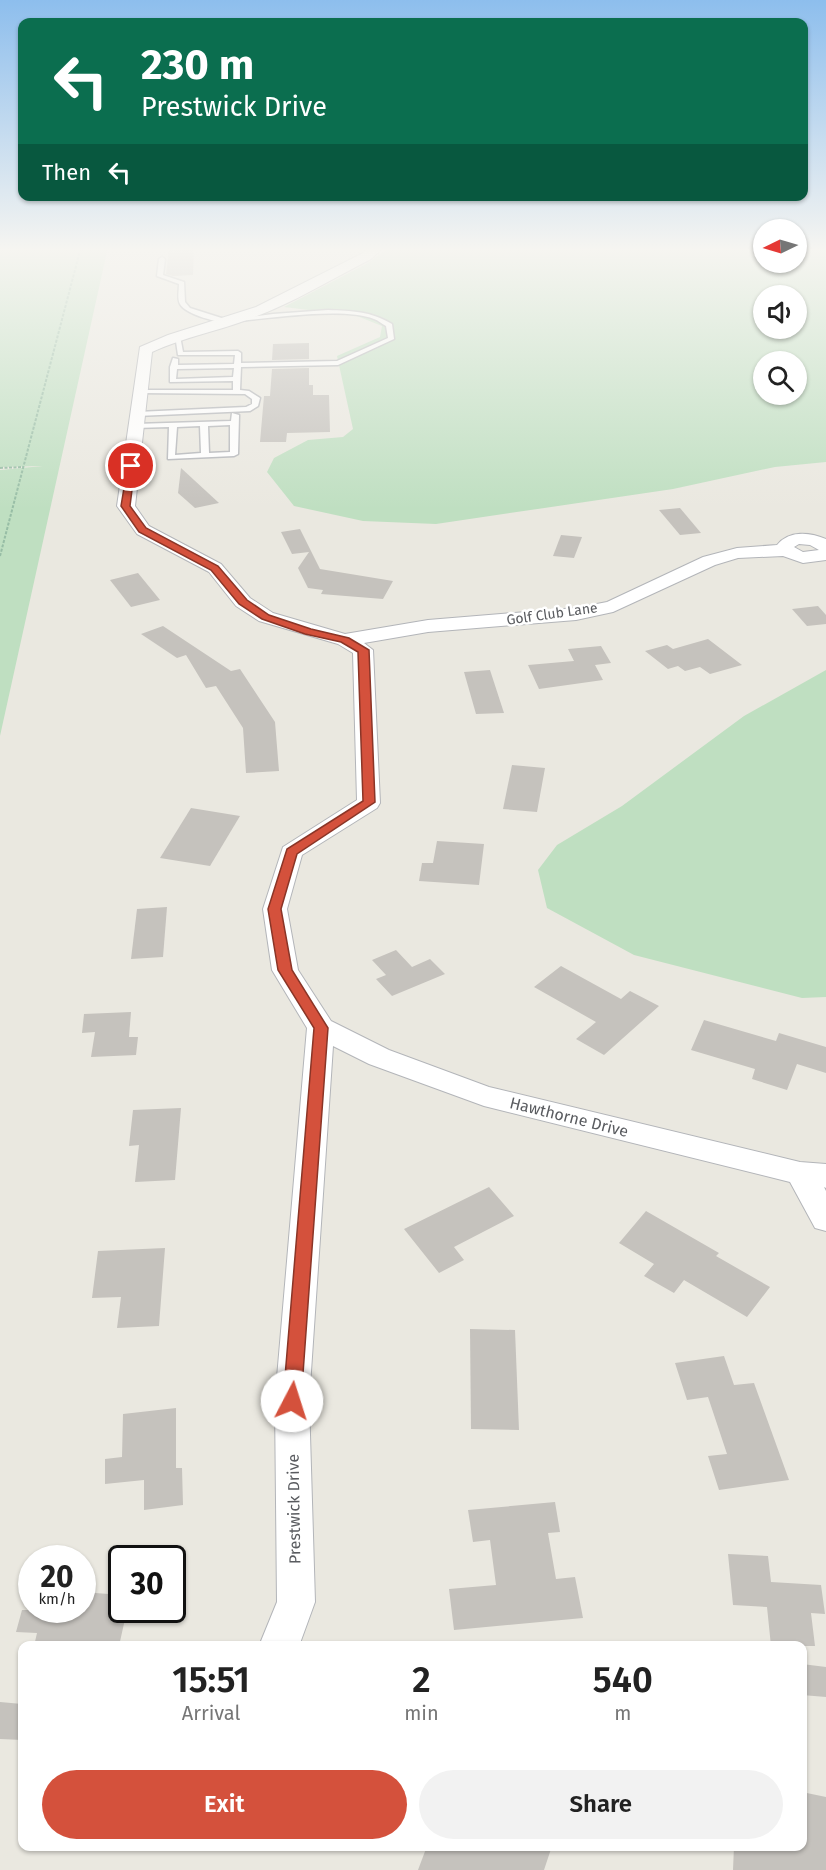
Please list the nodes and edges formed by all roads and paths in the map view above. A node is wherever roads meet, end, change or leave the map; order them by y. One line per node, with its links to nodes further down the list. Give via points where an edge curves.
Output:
1 (58, 334): 15 (path)
2 (203, 334): 4 (street)
3 (393, 334): 5 (lane, via 391,339 338,363)
4 (179, 345): 5 (lane, via 238,353); 6 (lane); 10 (street, via 168,338 145,350)
5 (237, 365): 6 (lane); 7 (lane)
6 (173, 367): 7 (lane, via 172,381)
7 (237, 379): 8 (lane)
8 (236, 391): 9 (lane, via 256,398 256,405); 10 (lane)
9 (236, 410): 10 (lane); 11 (lane)
10 (137, 411): 13 (lane); 21 (street, via 126,506 143,530 214,568 243,602 266,617)
11 (234, 423): 12 (lane); 14 (lane, via 234,454)
12 (204, 424): 13 (lane); 14 (lane)
13 (173, 425): 14 (lane, via 171,457)
14 (205, 455)
15 (23, 467): 16 (path); 20 (path)
16 (0, 468)
17 (826, 547): 18 (street, Golf Club Lane, via 814,540 801,539 786,544)
18 (786, 549): 19 (street, Golf Club Lane, via 801,557); 21 (street, Golf Club Lane, via 736,553 709,561 613,606 576,614 428,626)
19 (826, 554)
20 (0, 556)
21 (345, 640): 22 (street, via 363,650 369,802 291,852 275,909 285,970)
22 (321, 1028): 23 (street, Hawthorne Drive, via 379,1057 484,1096); 25 (street, Prestwick Drive, via 292,1401 296,1602)
23 (813, 1175): 24 (street)
24 (826, 1219)
25 (281, 1641)

